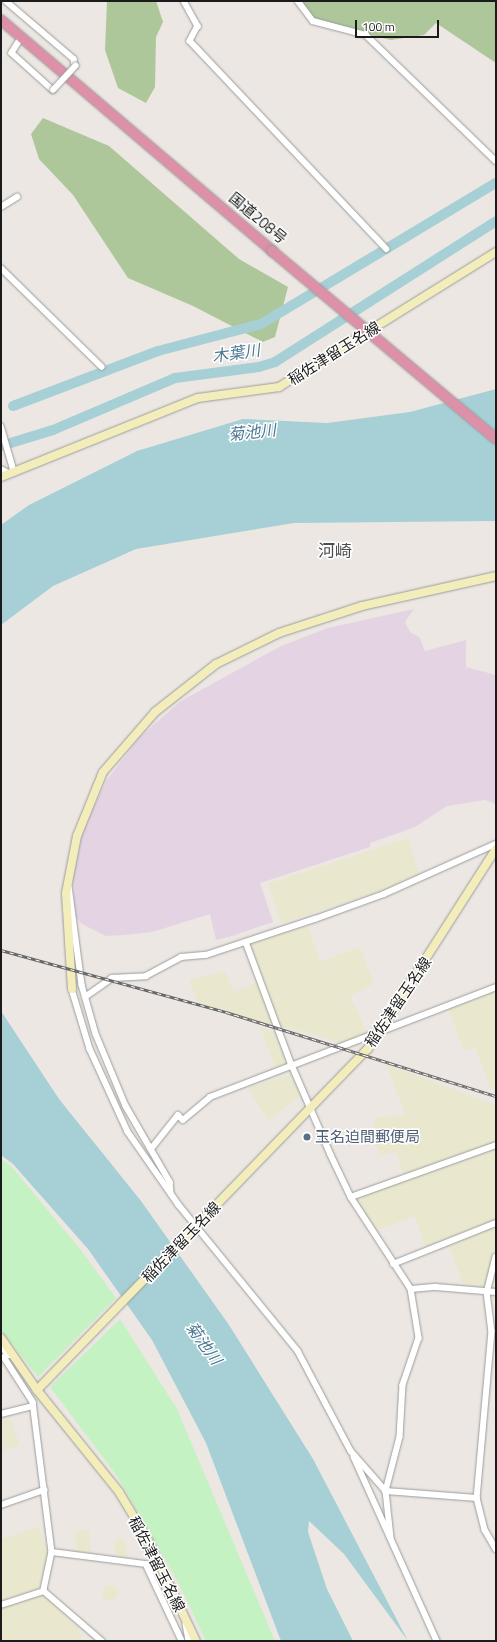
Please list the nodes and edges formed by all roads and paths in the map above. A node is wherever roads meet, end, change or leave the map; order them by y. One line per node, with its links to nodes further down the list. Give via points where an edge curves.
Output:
1 (6, 1): 5 (street, bridge, via 74,59 75,66 53,90 12,53)
2 (184, 1): 9 (street, via 198,26 190,41)
3 (298, 1): 6 (street, via 313,21 366,35)
4 (1, 20): 5 (highway, 国道208号)
5 (22, 37): 15 (highway, 国道208号, bridge)
6 (496, 161)
7 (17, 197): 8 (street)
8 (1, 207)
9 (387, 249)
10 (496, 252): 16 (main road, 稲佐津留玉名線, via 279,387 198,398)
11 (1, 268): 12 (street)
12 (102, 368)
13 (1, 426): 14 (street)
14 (2, 433): 16 (street, via 9,458)
15 (496, 439)
16 (6, 473)
17 (496, 576): 20 (main road, via 405,595 313,620 245,648 193,680 155,712 103,772 84,812)
18 (496, 844): 21 (street, via 384,894)
19 (496, 849): 25 (main road, 稲佐津留玉名線)
20 (68, 876): 23 (main road, via 66,927); 24 (street)
21 (246, 942): 24 (street, via 206,955 181,957 146,976 112,978); 26 (street)
22 (496, 987): 25 (street)
23 (72, 990): 30 (street, via 107,1090 128,1132)
24 (85, 997): 29 (street, via 115,1083)
25 (382, 1030): 26 (street); 27 (main road, 稲佐津留玉名線)
26 (291, 1063): 27 (street); 29 (street, via 210,1097 183,1120 178,1115)
27 (311, 1109): 31 (street); 33 (main road, 稲佐津留玉名線)
28 (496, 1145): 31 (street)
29 (151, 1149): 30 (street, via 170,1182)
30 (171, 1193): 33 (street)
31 (351, 1197): 35 (street)
32 (496, 1223): 35 (street)
33 (194, 1228): 42 (main road, 稲佐津留玉名線); 45 (street, via 298,1351)
34 (496, 1256): 37 (street)
35 (393, 1264): 36 (street)
36 (411, 1289): 37 (street, via 436,1287); 47 (street, via 419,1338 403,1385 400,1437)
37 (487, 1292): 38 (street); 48 (street, via 492,1331)
38 (496, 1292)
39 (1, 1338): 41 (main road)
40 (1, 1346): 41 (street)
41 (7, 1357): 42 (main road); 43 (street, via 33,1402)
42 (37, 1390): 55 (main road, 稲佐津留玉名線, via 119,1492 148,1540)
43 (32, 1406): 44 (street); 46 (street)
44 (1, 1414)
45 (352, 1451): 47 (street); 50 (street)
46 (44, 1490): 49 (street); 52 (street)
47 (386, 1491): 48 (street); 50 (street)
48 (477, 1498): 51 (street, via 485,1530)
49 (1, 1505)
50 (391, 1538): 60 (street)
51 (496, 1547)
52 (52, 1552): 53 (street); 57 (street, via 146,1564)
53 (44, 1591): 54 (street); 56 (street)
54 (1, 1605)
55 (184, 1616): 58 (street); 59 (main road, 稲佐津留玉名線)
56 (102, 1641)
57 (182, 1641)
58 (189, 1641)
59 (196, 1641)
60 (437, 1641)

